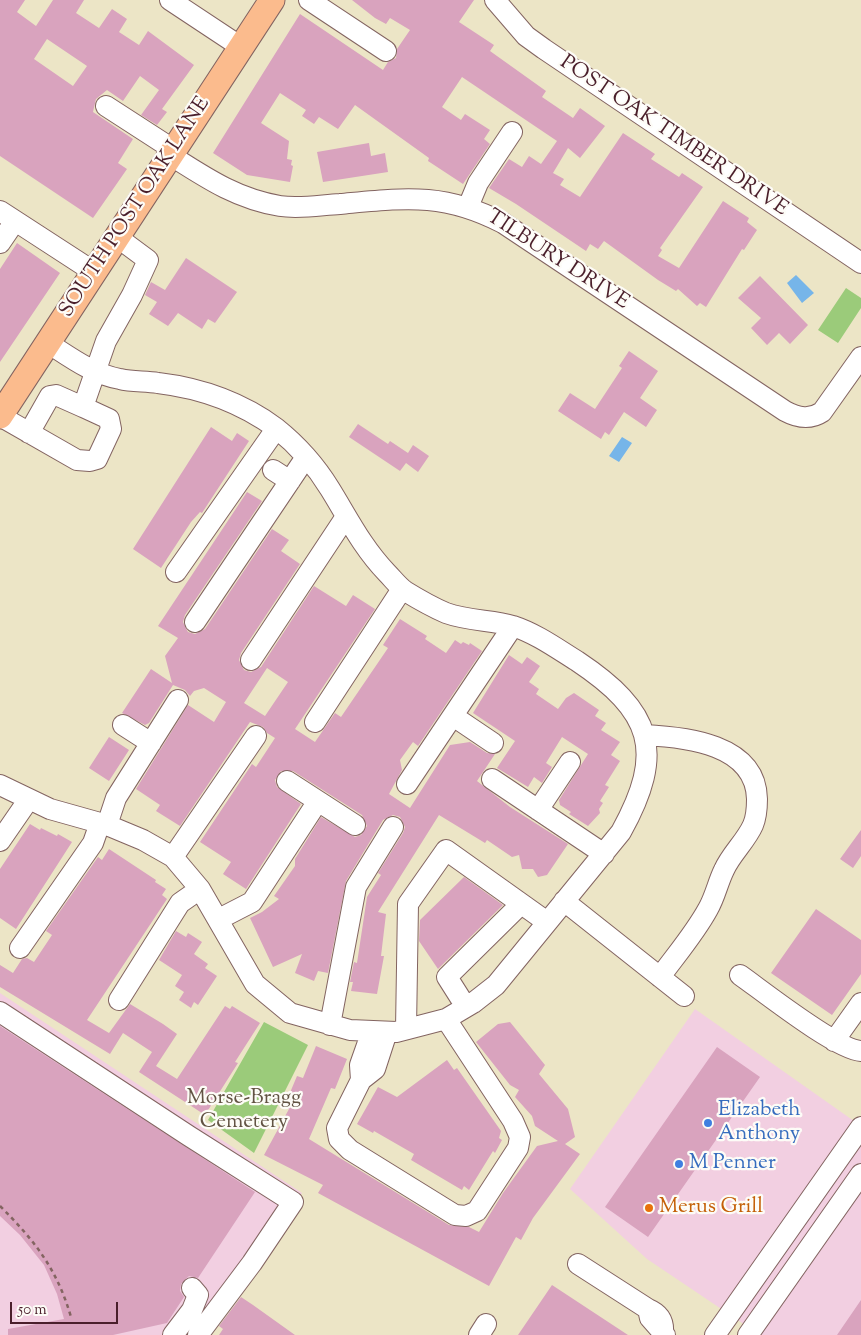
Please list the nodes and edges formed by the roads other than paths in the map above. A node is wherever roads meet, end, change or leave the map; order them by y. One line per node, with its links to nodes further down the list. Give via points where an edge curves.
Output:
1 (170, 0): 5 (street)
2 (272, 0): 5 (main road, SOUTH POST OAK LANE)
3 (309, 0): 6 (street)
4 (495, 0): 14 (street, POST OAK TIMBER DRIVE, via 526,36 544,49)
5 (241, 47): 9 (main road, SOUTH POST OAK LANE)
6 (386, 51)
7 (106, 106): 9 (street, TILBURY DRIVE)
8 (512, 132): 10 (street, via 478,183)
9 (172, 153): 10 (street, TILBURY DRIVE, via 211,182 235,194 281,206 418,198); 12 (main road, SOUTH POST OAK LANE)
10 (468, 207): 17 (street, TILBURY DRIVE, via 503,223 785,411 800,417 822,412)
11 (8, 216): 13 (street); 15 (street)
12 (117, 237): 15 (main road, SOUTH POST OAK LANE); 18 (street, via 148,260 106,341)
13 (0, 243)
14 (861, 263)
15 (94, 272): 16 (main road, SOUTH POST OAK LANE)
16 (48, 343): 18 (street); 20 (main road, SOUTH POST OAK LANE)
17 (861, 357)
18 (96, 371): 19 (street); 21 (street, via 119,379 204,392 241,406)
19 (83, 407): 22 (street, via 56,395 50,396); 22 (street, via 110,419 111,429 97,459 90,462 77,460)
20 (0, 416): 22 (street)
21 (276, 429): 23 (street); 27 (street)
22 (29, 433)
23 (306, 457): 25 (street); 26 (street, via 330,488)
24 (273, 470): 25 (street)
25 (290, 481): 29 (street)
26 (345, 518): 28 (street, via 368,553); 31 (street, via 318,543)
27 (176, 572)
28 (402, 589): 30 (street, via 448,613); 34 (street)
29 (195, 622)
30 (513, 626): 33 (street); 36 (street, via 540,638 608,683 636,713)
31 (251, 660)
32 (178, 700): 38 (street)
33 (453, 716): 39 (street); 43 (street)
34 (315, 722)
35 (123, 725): 38 (street)
36 (644, 735): 52 (street, via 646,772 636,805); 61 (street, via 672,736 706,743 739,761 751,773 756,789 753,825 724,868 709,908)
37 (256, 736): 53 (street)
38 (151, 743): 48 (street, via 116,798)
39 (493, 744)
40 (570, 762): 47 (street)
41 (492, 780): 47 (street)
42 (287, 781): 46 (street)
43 (408, 784)
44 (0, 785): 45 (street)
45 (28, 799): 48 (street, via 50,809); 51 (street)
46 (318, 801): 49 (street); 57 (street, via 252,902)
47 (538, 810): 52 (street)
48 (104, 824): 53 (street); 59 (street)
49 (355, 825)
50 (394, 827): 68 (street, via 356,887)
51 (0, 841)
52 (604, 854): 55 (street)
53 (173, 857): 54 (street)
54 (200, 889): 57 (street); 63 (street, via 180,904)
55 (564, 901): 58 (street); 61 (street)
56 (521, 904): 58 (street); 65 (street, via 447,977); 69 (street, via 446,850 408,904)
57 (219, 919): 68 (street, via 255,984 290,1012)
58 (547, 922): 65 (street, via 500,980)
59 (20, 948)
60 (740, 975): 70 (street)
61 (660, 977): 62 (street)
62 (684, 996)
63 (119, 1000)
64 (861, 1002): 70 (street)
65 (466, 1006): 67 (street)
66 (0, 1012): 80 (street, via 293,1202)
67 (446, 1018): 69 (street); 69 (street, via 513,1121 520,1137 518,1148 477,1211 466,1216 455,1215 350,1150 339,1139 337,1128 361,1080 360,1065)
68 (330, 1025): 69 (street, via 350,1030)
69 (388, 1031)
70 (834, 1041): 71 (street)
71 (861, 1052)
72 (861, 1127): 76 (street)
73 (861, 1174): 77 (street)
74 (578, 1264): 78 (street, via 659,1316 664,1323)
75 (192, 1288): 79 (street, via 198,1295 192,1310)
76 (732, 1311): 77 (street); 81 (street)
77 (751, 1330)
78 (664, 1334)
79 (173, 1335)
80 (198, 1335)
81 (715, 1335)

